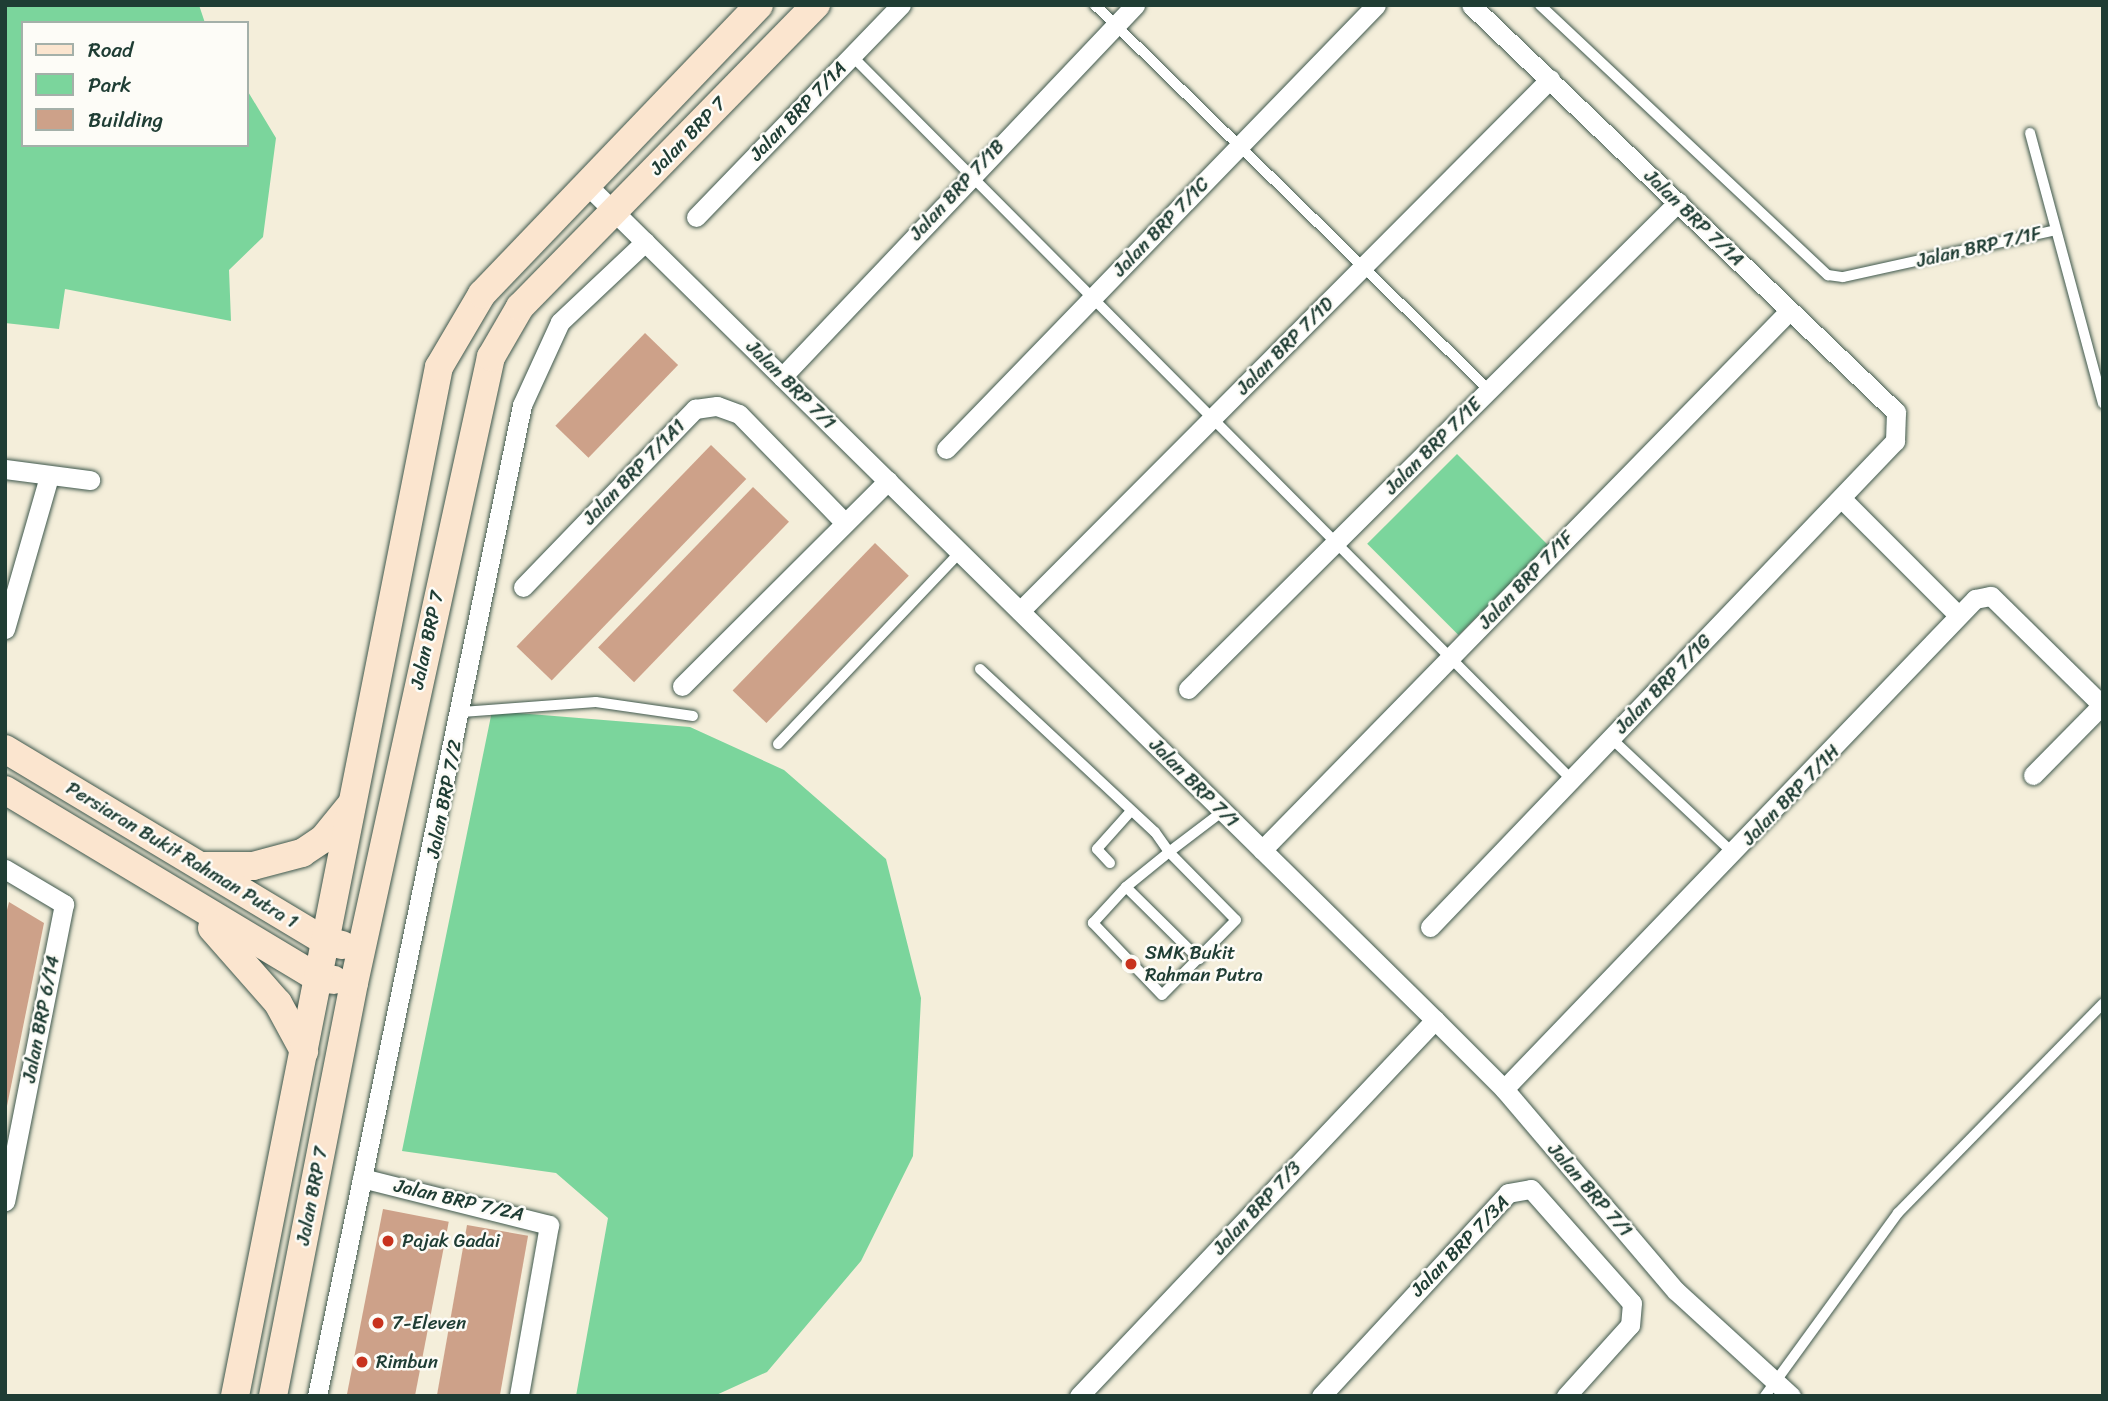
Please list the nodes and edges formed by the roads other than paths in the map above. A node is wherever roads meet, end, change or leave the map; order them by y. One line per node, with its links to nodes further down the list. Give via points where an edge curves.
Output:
1 (759, 5): 15 (main road, Jalan BRP 7)
2 (816, 5): 17 (main road, Jalan BRP 7)
3 (901, 5): 10 (street, Jalan BRP 7/1A)
4 (1095, 5): 9 (lane)
5 (1135, 5): 9 (street, Jalan BRP 7/1B)
6 (1376, 5): 13 (street, Jalan BRP 7/1C)
7 (1471, 5): 11 (street, Jalan BRP 7/1A)
8 (1540, 5): 19 (lane, Jalan BRP 7/1F, via 1814,267 1843,278)
9 (1115, 25): 13 (lane); 14 (street, Jalan BRP 7/1B)
10 (852, 56): 14 (lane); 18 (street, Jalan BRP 7/1A)
11 (1550, 79): 16 (street, Jalan BRP 7/1A); 21 (street, Jalan BRP 7/1D)
12 (2030, 133): 19 (lane)
13 (1239, 146): 21 (lane); 22 (street, Jalan BRP 7/1C)
14 (970, 175): 22 (lane); 24 (street, Jalan BRP 7/1B)
15 (585, 183): 17 (street, Jalan BRP 7/1); 55 (main road, Jalan BRP 7, via 482,294 439,367)
16 (1678, 202): 23 (street, Jalan BRP 7/1A); 25 (street, Jalan BRP 7/1E)
17 (615, 212): 20 (street, Jalan BRP 7/1); 68 (main road, Jalan BRP 7, via 520,307 479,390)
18 (696, 217)
19 (2052, 230): 26 (lane, Jalan BRP 7/1F)
20 (645, 242): 24 (street, Jalan BRP 7/1); 47 (street, Jalan BRP 7/2, via 560,322 534,369)
21 (1363, 267): 25 (lane); 27 (street, Jalan BRP 7/1D)
22 (1092, 298): 27 (lane); 29 (street, Jalan BRP 7/1C)
23 (1789, 310): 28 (street, Jalan BRP 7/1A, via 1896,412); 42 (street, Jalan BRP 7/1F)
24 (782, 377): 33 (street, Jalan BRP 7/1)
25 (1489, 390): 36 (street, Jalan BRP 7/1E)
26 (2103, 403)
27 (1213, 419): 36 (lane); 39 (street, Jalan BRP 7/1D)
28 (1895, 441): 34 (street, Jalan BRP 7/1G)
29 (946, 449)
30 (5, 469): 31 (street)
31 (49, 477): 32 (street); 41 (street)
32 (90, 480)
33 (888, 481): 35 (street); 37 (street, Jalan BRP 7/1)
34 (1841, 498): 40 (street); 49 (street, Jalan BRP 7/1G)
35 (845, 523): 38 (street, Jalan BRP 7/1A1, via 739,414 717,406 695,409); 44 (street)
36 (1335, 542): 42 (lane); 45 (street, Jalan BRP 7/1E)
37 (960, 552): 39 (street, Jalan BRP 7/1); 50 (lane)
38 (523, 587)
39 (1020, 611): 57 (street, Jalan BRP 7/1)
40 (1958, 615): 46 (street, via 1991,596); 60 (street, Jalan BRP 7/1H, via 1945,637)
41 (5, 629)
42 (1450, 658): 53 (lane); 58 (street, Jalan BRP 7/1F)
43 (980, 669): 56 (lane)
44 (682, 686)
45 (1188, 689)
46 (2102, 704): 52 (street)
47 (462, 712): 48 (lane, via 596,702); 76 (street, Jalan BRP 7/2)
48 (693, 716)
49 (1611, 738): 53 (street, Jalan BRP 7/1G); 60 (lane)
50 (778, 744)
51 (5, 749): 62 (main road, Persiaran Bukit Rahman Putra 1)
52 (2033, 775)
53 (1571, 779): 66 (street, Jalan BRP 7/1G)
54 (5, 790): 65 (main road, Persiaran Bukit Rahman Putra 1)
55 (353, 802): 62 (main road, via 341,821 302,853 253,866); 67 (main road, Jalan BRP 7)
56 (1131, 811): 59 (lane); 61 (lane, via 1097,849)
57 (1223, 811): 58 (street, Jalan BRP 7/1); 59 (lane)
58 (1262, 850): 73 (street, Jalan BRP 7/1)
59 (1169, 852): 64 (lane); 69 (lane, via 1236,920)
60 (1734, 853): 75 (street, Jalan BRP 7/1H)
61 (1110, 863)
62 (200, 866): 67 (main road, Persiaran Bukit Rahman Putra 1)
63 (5, 869): 77 (street, Jalan BRP 6/14, via 64,904)
64 (1126, 887): 69 (lane); 69 (lane, via 1093,923 1162,996)
65 (171, 890): 70 (main road, Persiaran Bukit Rahman Putra 1); 74 (main road, via 250,966)
66 (1430, 927)
67 (325, 941): 68 (main road, Persiaran Bukit Rahman Putra 1); 70 (main road, Jalan BRP 7)
68 (362, 949): 71 (main road, Jalan BRP 7)
69 (1199, 959)
70 (318, 978): 71 (main road, Persiaran Bukit Rahman Putra 1); 74 (main road, Jalan BRP 7)
71 (354, 983): 80 (main road, Jalan BRP 7)
72 (2103, 1004): 78 (lane, via 1898,1213 1809,1331)
73 (1435, 1020): 75 (street, Jalan BRP 7/1); 83 (street, Jalan BRP 7/3)
74 (304, 1051): 79 (main road, Jalan BRP 7)
75 (1504, 1090): 78 (street, Jalan BRP 7/1, via 1676,1291)
76 (362, 1178): 81 (street, Jalan BRP 7/2); 82 (street, Jalan BRP 7/2A, via 549,1225)
77 (5, 1202)
78 (1778, 1392)
79 (235, 1396)
80 (273, 1396)
81 (317, 1396)
82 (519, 1396)
83 (1079, 1396)
84 (1321, 1396): 85 (street, Jalan BRP 7/3A, via 1508,1193 1531,1189 1632,1303 1630,1325)
85 (1566, 1396)

